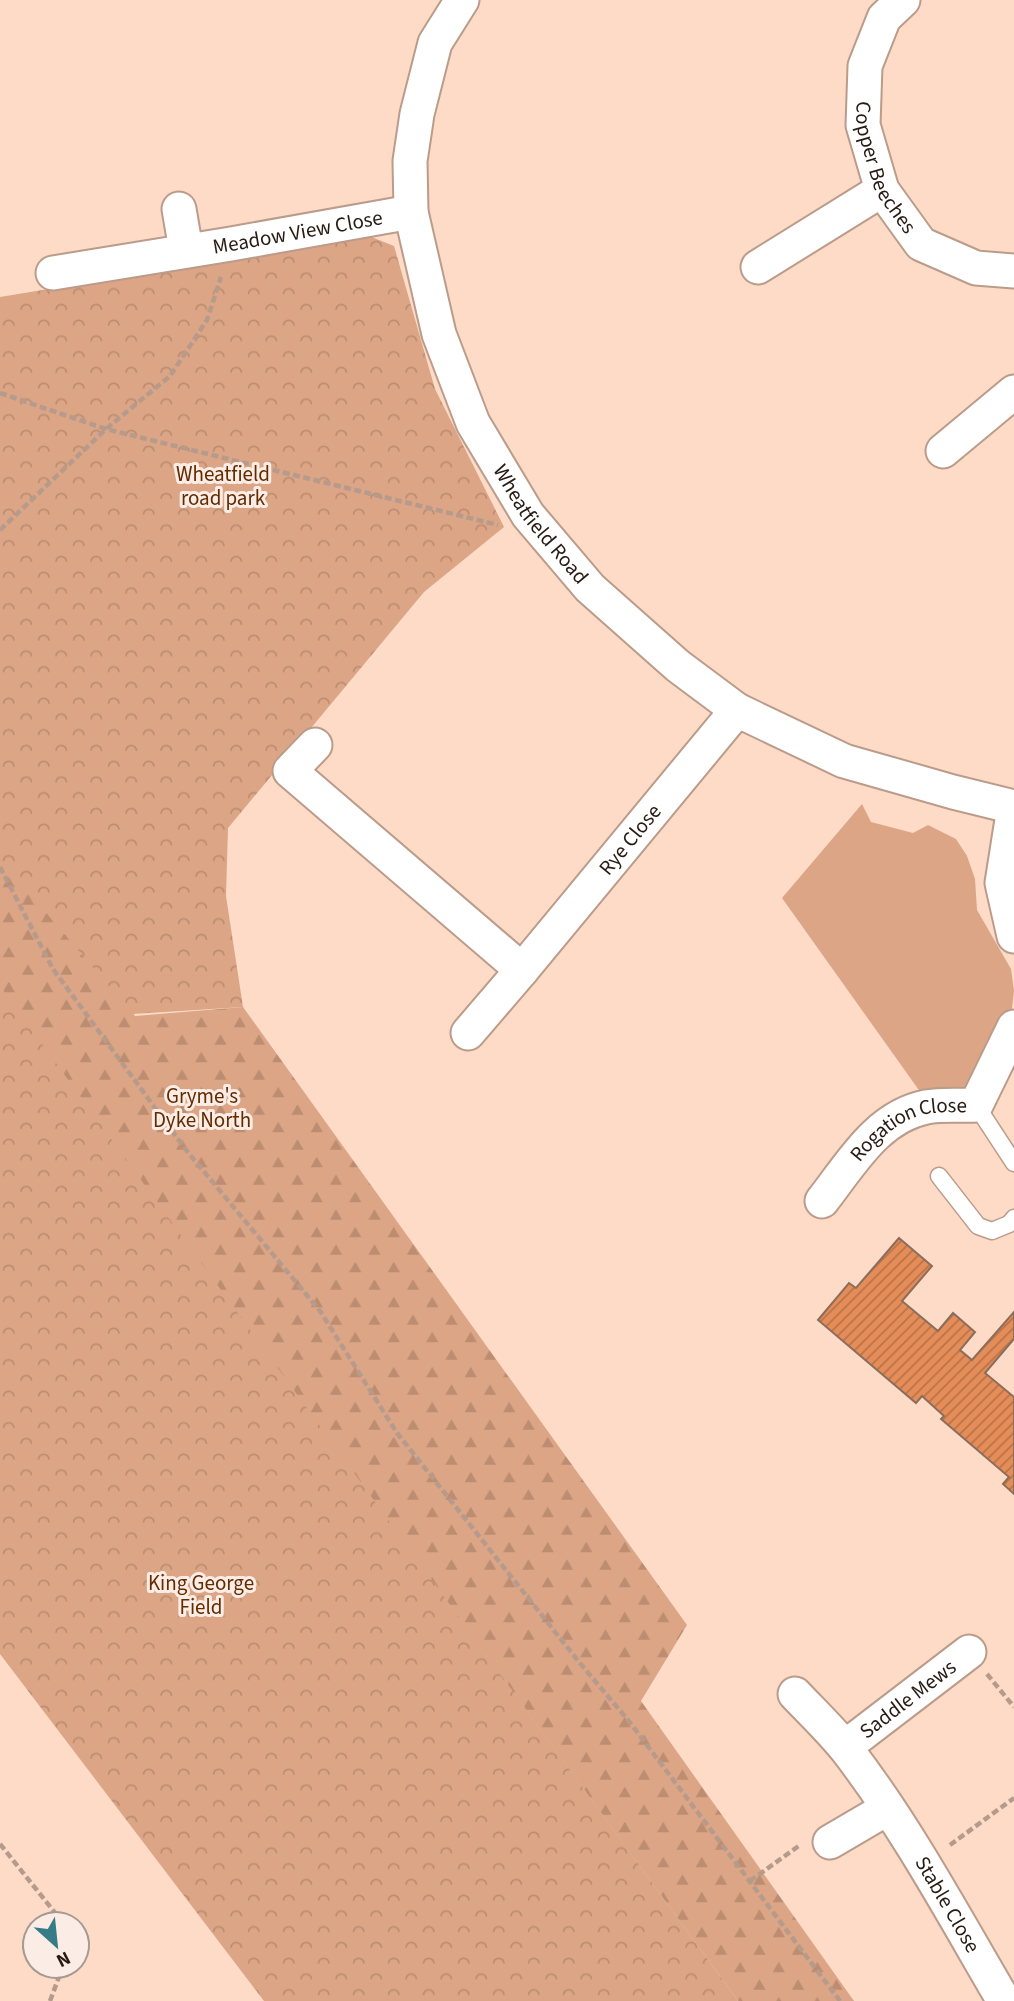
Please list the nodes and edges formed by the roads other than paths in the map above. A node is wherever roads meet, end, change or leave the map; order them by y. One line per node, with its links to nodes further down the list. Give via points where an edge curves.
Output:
1 (462, 0): 5 (street, Wheatfield Road, via 435,43 416,114 410,162)
2 (903, 0): 3 (street, Copper Beeches, via 884,18 865,65 863,125)
3 (882, 190): 7 (street); 8 (street, Copper Beeches, via 920,244 976,268)
4 (179, 208): 6 (street, Meadow View Close)
5 (411, 212): 6 (street, Meadow View Close); 12 (street, Wheatfield Road, via 439,334 473,423 528,515 590,588 678,666)
6 (186, 250): 9 (street, Meadow View Close)
7 (758, 267)
8 (1014, 271)
9 (53, 273)
10 (1014, 392): 11 (street)
11 (943, 451)
12 (737, 710): 14 (street, Wheatfield Road, via 845,761); 16 (street, Rye Close)
13 (315, 745): 16 (street, via 290,771)
14 (1014, 807): 15 (street, via 1002,883)
15 (1014, 936)
16 (522, 970): 18 (street, Rye Close)
17 (1014, 1027): 19 (street, Rogation Close)
18 (468, 1033)
19 (976, 1105): 20 (lane); 22 (street, Rogation Close, via 928,1107 898,1117 873,1136)
20 (1014, 1163)
21 (939, 1176): 23 (lane, via 978,1227 992,1231)
22 (822, 1201)
23 (1014, 1218)
24 (969, 1652): 26 (street, Saddle Mews)
25 (795, 1694): 26 (street, Stable Close)
26 (845, 1747): 27 (street, Stable Close)
27 (888, 1808): 28 (street); 30 (street, Stable Close)
28 (830, 1842)
29 (1014, 1994): 30 (street)
30 (1004, 2001)

